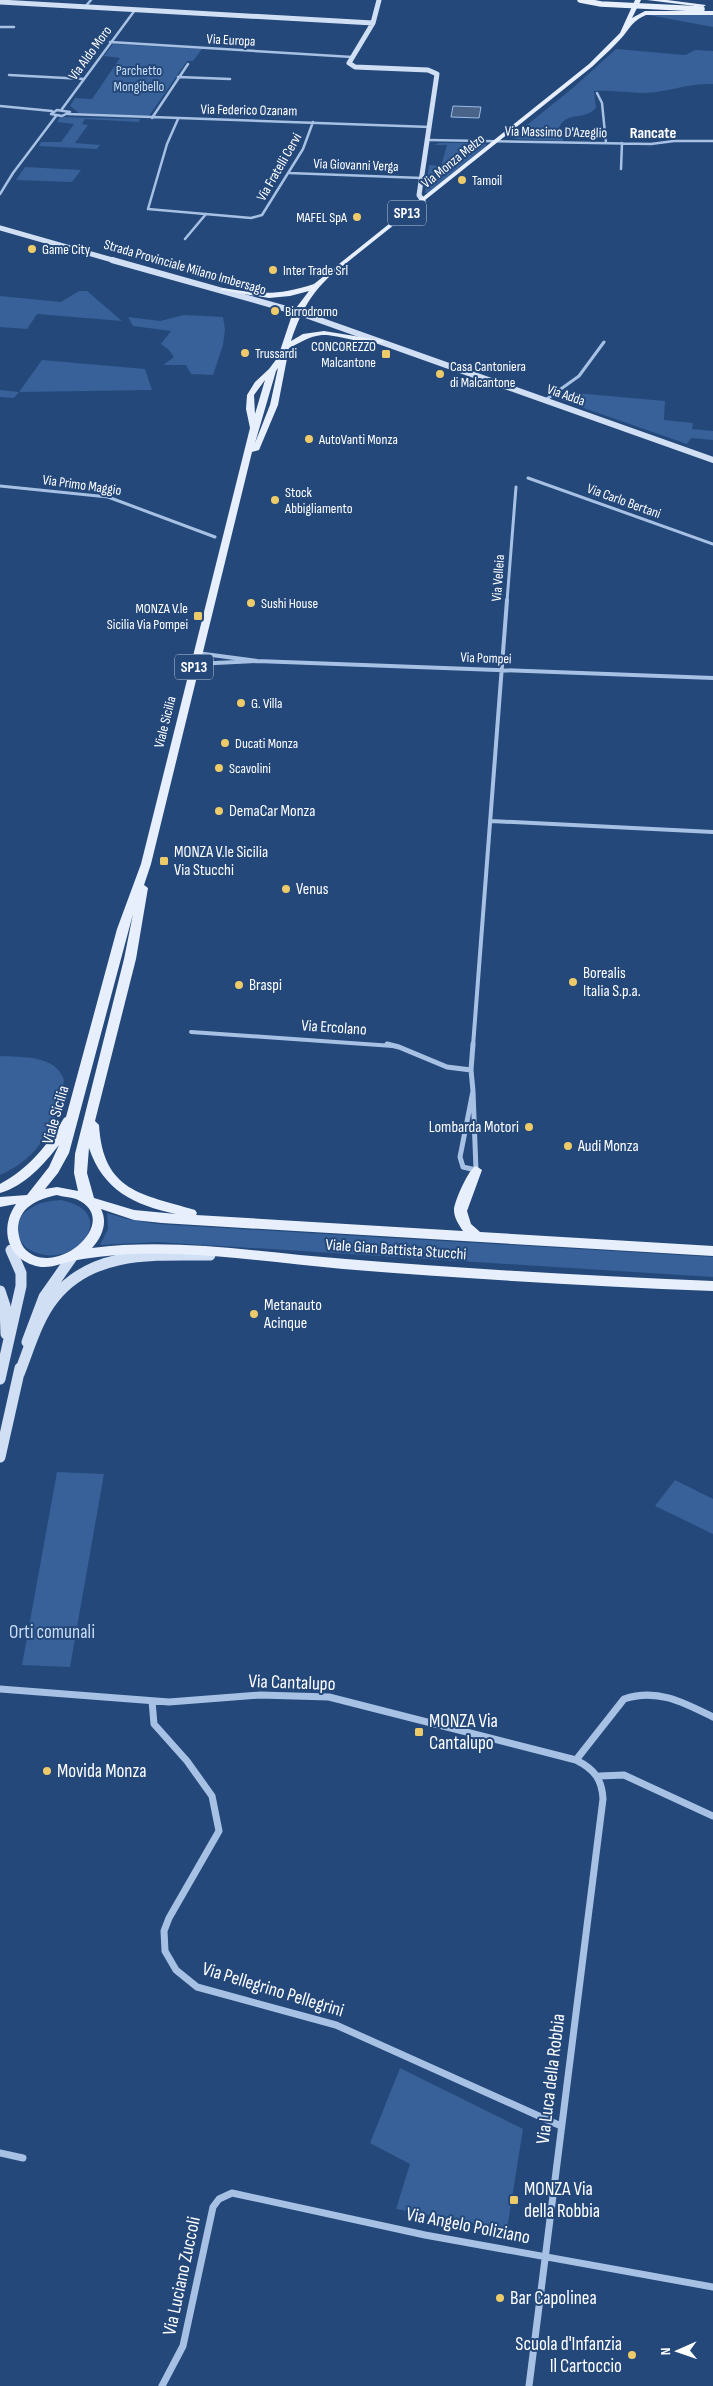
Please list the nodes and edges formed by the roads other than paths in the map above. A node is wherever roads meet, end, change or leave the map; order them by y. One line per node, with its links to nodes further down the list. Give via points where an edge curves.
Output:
1 (45, 0): 9 (street)
2 (91, 0): 10 (street)
3 (379, 0): 14 (street)
4 (580, 0): 11 (main road, bridge, via 702,9)
5 (638, 0): 17 (main road, SP13)
6 (650, 0): 11 (main road)
7 (630, 1): 19 (main road, SP13)
8 (0, 2): 9 (street)
9 (41, 4): 10 (street)
10 (85, 7): 12 (street)
11 (713, 7)
12 (136, 10): 14 (street); 18 (street, Via Aldo Moro)
13 (713, 13): 17 (main road, via 643,14 634,18)
14 (373, 23): 20 (street)
15 (0, 27): 16 (street)
16 (14, 27)
17 (622, 34): 19 (main road, SP13)
18 (110, 42): 20 (street, Via Europa); 24 (street, Via Aldo Moro)
19 (605, 51): 38 (main road, Via Monza Melzo / SP13)
20 (352, 57): 35 (street, via 350,65 358,67 436,72)
21 (188, 64): 23 (street)
22 (9, 76): 24 (street)
23 (178, 78): 25 (street); 32 (street)
24 (84, 79): 28 (street, Via Aldo Moro)
25 (230, 79)
26 (597, 93): 39 (street, via 603,106)
27 (0, 106): 29 (street)
28 (62, 109): 29 (street); 30 (street, via 69,111)
29 (52, 111): 31 (street, via 51,114)
30 (68, 114): 31 (street, Via Federico Ozanam); 32 (street, Via Federico Ozanam)
31 (56, 116): 44 (street)
32 (152, 118): 33 (street, Via Federico Ozanam)
33 (178, 119): 34 (street, Via Federico Ozanam); 46 (street, via 147,208)
34 (313, 122): 35 (street, Via Federico Ozanam); 42 (street, Via Fratelli Cervi, via 306,143)
35 (430, 128): 36 (street)
36 (429, 140): 38 (street, Via Massimo D'Azeglio); 43 (street)
37 (713, 141): 40 (street, Via Massimo D'Azeglio)
38 (497, 142): 39 (street, Via Massimo D'Azeglio); 45 (main road, Via Monza Melzo / SP13)
39 (606, 143): 40 (street, Via Massimo D'Azeglio)
40 (622, 143): 41 (street)
41 (621, 169)
42 (289, 173): 43 (street, Via Giovanni Verga); 46 (street, Via Fratelli Cervi, via 257,218)
43 (422, 178): 45 (street, via 419,197)
44 (0, 194)
45 (423, 201): 49 (main road, Via Monza Melzo / SP13)
46 (206, 214): 48 (street)
47 (0, 229): 50 (street, Strada Provinciale Milano Imbersago)
48 (185, 239)
49 (317, 285): 50 (main road, via 282,297); 51 (main road, Via Monza Melzo / SP13)
50 (223, 290): 51 (street, Strada Provinciale Milano Imbersago)
51 (297, 312): 52 (street, Via Adda); 54 (main road, Viale Sicilia / SP13)
52 (380, 342): 54 (main road, via 320,334 306,336); 60 (street, Via Adda)
53 (604, 342): 60 (street, via 579,376)
54 (285, 347): 55 (main road, Viale Sicilia / SP13)
55 (282, 357): 56 (main road, Viale Sicilia / SP13); 59 (main road, Viale Sicilia / SP13)
56 (272, 371): 57 (main road, Viale Sicilia / SP13); 58 (main road, via 261,379)
57 (266, 391): 58 (main road); 59 (main road); 61 (main road, Viale Sicilia / SP13)
58 (249, 397): 61 (main road, via 253,402); 62 (main road)
59 (275, 398): 61 (main road); 64 (main road, Viale Sicilia / SP13, via 265,429)
60 (544, 401): 63 (street, Via Adda)
61 (262, 403): 62 (main road, Viale Sicilia / SP13)
62 (254, 429): 64 (main road, Viale Sicilia / SP13)
63 (713, 460)
64 (245, 470): 70 (main road, Viale Sicilia / SP13)
65 (528, 478): 69 (street, Via Carlo Bertani)
66 (0, 486): 68 (street, Via Primo Maggio, via 108,497)
67 (516, 487): 73 (street, Via Velleia)
68 (216, 537)
69 (713, 544)
70 (197, 652): 71 (street, Via Pompei); 72 (main road, Viale Sicilia / SP13)
71 (257, 661): 72 (street, Via Pompei); 73 (street, Via Pompei)
72 (195, 664): 77 (main road, Viale Sicilia / SP13)
73 (502, 670): 74 (street, Via Pompei); 75 (street)
74 (713, 678)
75 (491, 821): 76 (street); 79 (street)
76 (713, 832)
77 (146, 864): 80 (main road, Viale Sicilia, via 136,933); 82 (main road, Viale Sicilia, via 119,939)
78 (191, 1032): 79 (street, Via Ercolano, via 385,1044 447,1067)
79 (472, 1070): 81 (street)
80 (100, 1083): 87 (main road, Viale Sicilia, via 81,1159 82,1182); 88 (main road, via 93,1127 94,1150 109,1177 135,1197 154,1205)
81 (473, 1091): 83 (street); 83 (street, via 460,1156 463,1167)
82 (77, 1106): 84 (main road, via 61,1133 34,1166); 85 (main road, Viale Sicilia, via 63,1154 51,1174)
83 (476, 1170): 89 (main road, via 459,1206 462,1222)
84 (0, 1189)
85 (30, 1197): 86 (main road, Viale Gian Battista Stucchi); 87 (main road, Viale Gian Battista Stucchi, via 63,1191); 91 (main road, via 12,1209 4,1223 4,1238)
86 (0, 1202)
87 (90, 1202): 88 (main road, Viale Gian Battista Stucchi, via 144,1216); 93 (main road, via 99,1214 99,1229 92,1243)
88 (238, 1222): 89 (main road, Viale Gian Battista Stucchi)
89 (476, 1236): 90 (main road, Viale Gian Battista Stucchi)
90 (713, 1250)
91 (11, 1252): 93 (main road, Viale Gian Battista Stucchi, via 43,1262); 96 (street, via 21,1273 21,1286)
92 (238, 1254): 93 (main road, Viale Gian Battista Stucchi, via 135,1248); 94 (main road, Viale Gian Battista Stucchi, via 342,1264); 97 (street, via 133,1256 94,1265 79,1274 55,1298)
93 (74, 1256): 97 (street, via 55,1276 42,1298)
94 (713, 1286)
95 (0, 1291): 96 (street, via 7,1323)
96 (1, 1374)
97 (18, 1374): 98 (street)
98 (0, 1457)
99 (0, 1689): 100 (street, Via Cantalupo)
100 (152, 1701): 102 (street, Via Cantalupo, via 186,1702 260,1695 329,1697); 105 (street, Via Pellegrino Pellegrini, via 154,1724 187,1760 212,1796 219,1830 164,1931 165,1950 176,1970 197,1987 336,2024)
101 (713, 1717): 102 (street, via 667,1695 636,1694 624,1699)
102 (576, 1760): 103 (street, Via Cantalupo, via 590,1766)
103 (600, 1776): 104 (street, via 624,1776); 105 (street, Via Luca della Robbia, via 603,1799)
104 (713, 1816)
105 (561, 2126): 109 (street, Via Luca della Robbia)
106 (0, 2153): 107 (street)
107 (23, 2158)
108 (219, 2199): 109 (street, Via Angelo Poliziano, via 232,2193 425,2235); 111 (street, Via Luciano Zuccoli, via 213,2207 183,2346)
109 (546, 2257): 110 (street, Via Angelo Poliziano); 112 (street, Via Luca della Robbia)
110 (713, 2287)
111 (162, 2386)
112 (529, 2386)

